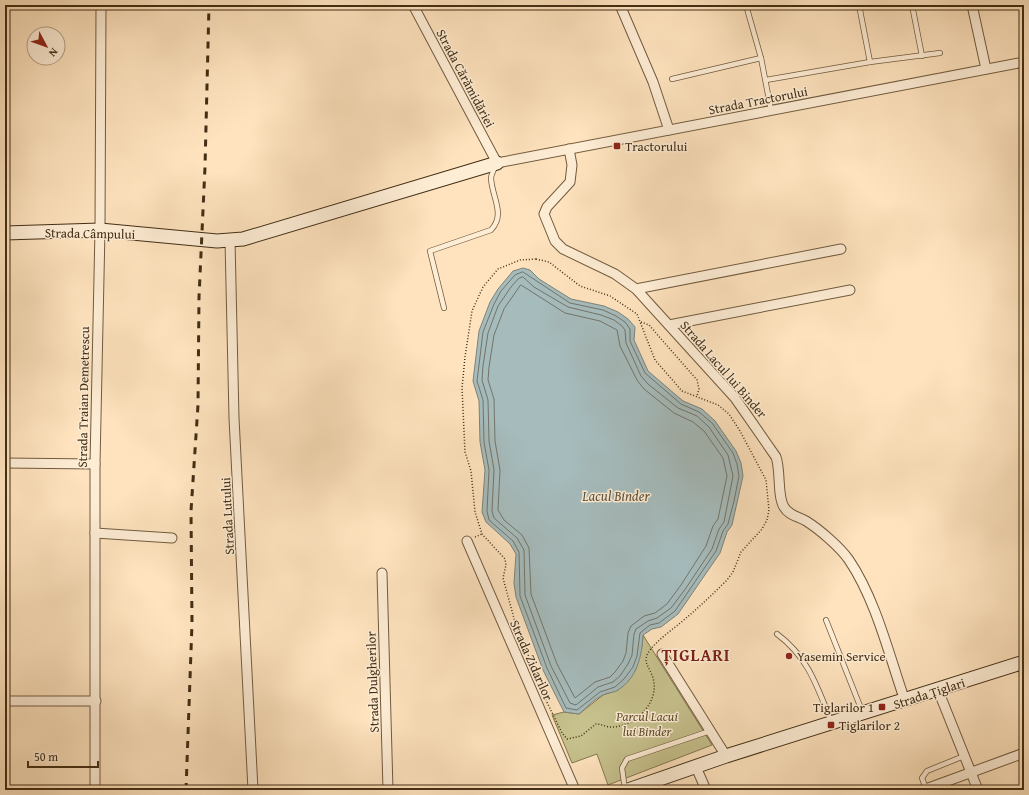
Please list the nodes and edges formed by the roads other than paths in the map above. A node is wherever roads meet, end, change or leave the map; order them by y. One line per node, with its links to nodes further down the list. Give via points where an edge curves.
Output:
1 (101, 5): 20 (street, Strada Traian Demetrescu)
2 (413, 5): 19 (street, Strada Cărămidăriei)
3 (620, 5): 17 (street, via 653,82)
4 (746, 5): 10 (lane)
5 (858, 5): 11 (lane)
6 (912, 5): 9 (lane)
7 (972, 5): 13 (street)
8 (940, 53): 9 (lane)
9 (922, 56): 11 (lane)
10 (762, 58): 14 (lane); 15 (lane)
11 (870, 62): 15 (lane)
12 (1024, 62): 13 (street, Strada Tractorului)
13 (986, 69): 16 (street, Strada Tractorului)
14 (672, 79)
15 (766, 80): 16 (lane)
16 (771, 110): 17 (street, Strada Tractorului)
17 (669, 130): 18 (street, Strada Tractorului)
18 (569, 149): 19 (street, Strada Tractorului); 24 (street, Strada Lacul lui Binder, via 572,165 570,182 546,207 544,214 555,241 563,249 615,274)
19 (497, 163): 22 (street, Strada Câmpului, via 256,236); 26 (lane, via 491,177 499,218 496,224 490,230 430,250)
20 (100, 230): 21 (street, Strada Câmpului); 22 (street, Strada Câmpului, via 203,240); 29 (street, Strada Traian Demetrescu)
21 (5, 233)
22 (230, 240): 51 (street, Strada Lutului, via 234,418)
23 (841, 249): 24 (street)
24 (636, 289): 27 (street, Strada Lacul lui Binder)
25 (850, 290): 27 (street)
26 (444, 308)
27 (669, 325): 39 (street, Strada Lacul lui Binder, via 735,398 772,449 779,466 784,509 819,530 847,558 860,577)
28 (5, 463): 29 (street)
29 (95, 464): 30 (street, Strada Traian Demetrescu)
30 (95, 533): 31 (street); 41 (street, Strada Traian Demetrescu)
31 (172, 538)
32 (466, 541): 53 (street, Strada Zidarilor)
33 (382, 573): 52 (street, Strada Dulgherilor)
34 (826, 620): 42 (lane)
35 (777, 634): 43 (lane, via 788,642 812,674)
36 (662, 654): 44 (street)
37 (1024, 662): 38 (street, Strada Țiglari)
38 (938, 690): 39 (street, Strada Țiglari); 47 (street)
39 (905, 700): 42 (street, Strada Țiglari)
40 (5, 701): 41 (street)
41 (96, 701): 50 (street, Strada Traian Demetrescu)
42 (863, 713): 43 (street, Strada Țiglari)
43 (832, 723): 46 (street, Strada Țiglari)
44 (710, 731): 46 (street); 54 (lane, via 627,759 622,768)
45 (1024, 753): 49 (street)
46 (726, 756): 48 (street, Strada Țiglari)
47 (964, 756): 49 (street); 56 (lane, via 927,771 922,778)
48 (696, 767): 54 (street, Strada Țiglari); 55 (street)
49 (971, 773): 56 (street); 57 (street)
50 (95, 790)
51 (253, 790)
52 (388, 790)
53 (575, 790)
54 (627, 790)
55 (706, 790)
56 (925, 790)
57 (978, 790)

